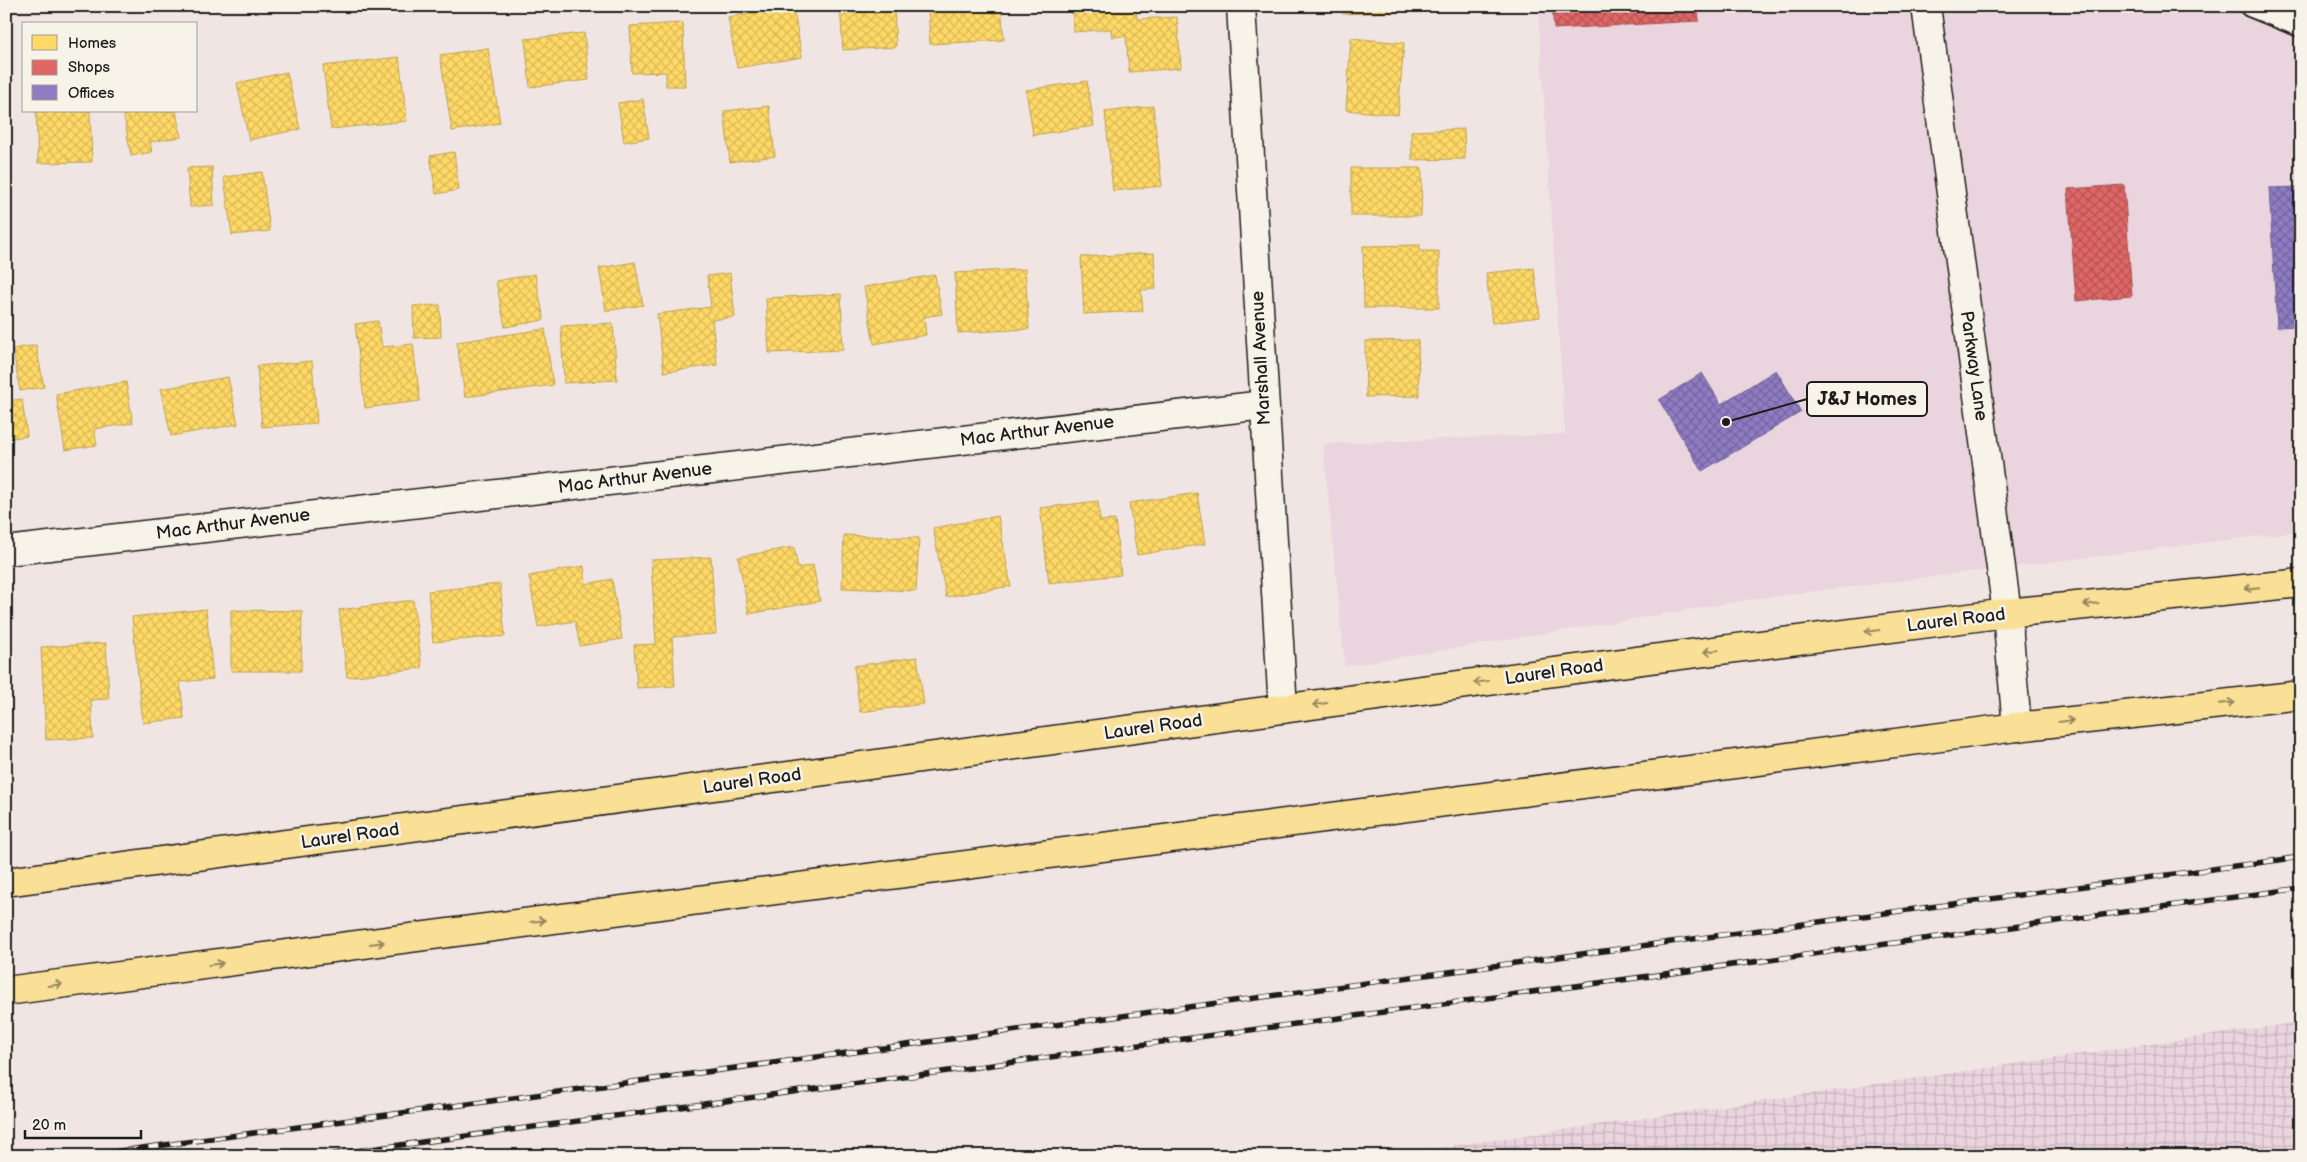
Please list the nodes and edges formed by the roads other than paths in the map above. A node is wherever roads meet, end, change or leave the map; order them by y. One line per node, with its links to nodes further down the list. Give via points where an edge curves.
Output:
1 (1241, 6): 5 (street, Marshall Avenue)
2 (1926, 6): 8 (street, Parkway Lane)
3 (2251, 6): 4 (lane)
4 (2301, 26)
5 (1264, 405): 6 (street, Mac Arthur Avenue); 10 (street, Marshall Avenue)
6 (6, 551)
7 (2301, 583): 8 (main road, Laurel Road, one-way to 8)
8 (2007, 613): 10 (main road, Laurel Road, one-way to 10); 11 (street, Parkway Lane)
9 (2301, 695): 11 (main road, one-way to 9)
10 (1283, 709): 12 (main road, Laurel Road)
11 (2017, 727): 13 (main road, one-way to 11)
12 (6, 882)
13 (6, 992)

